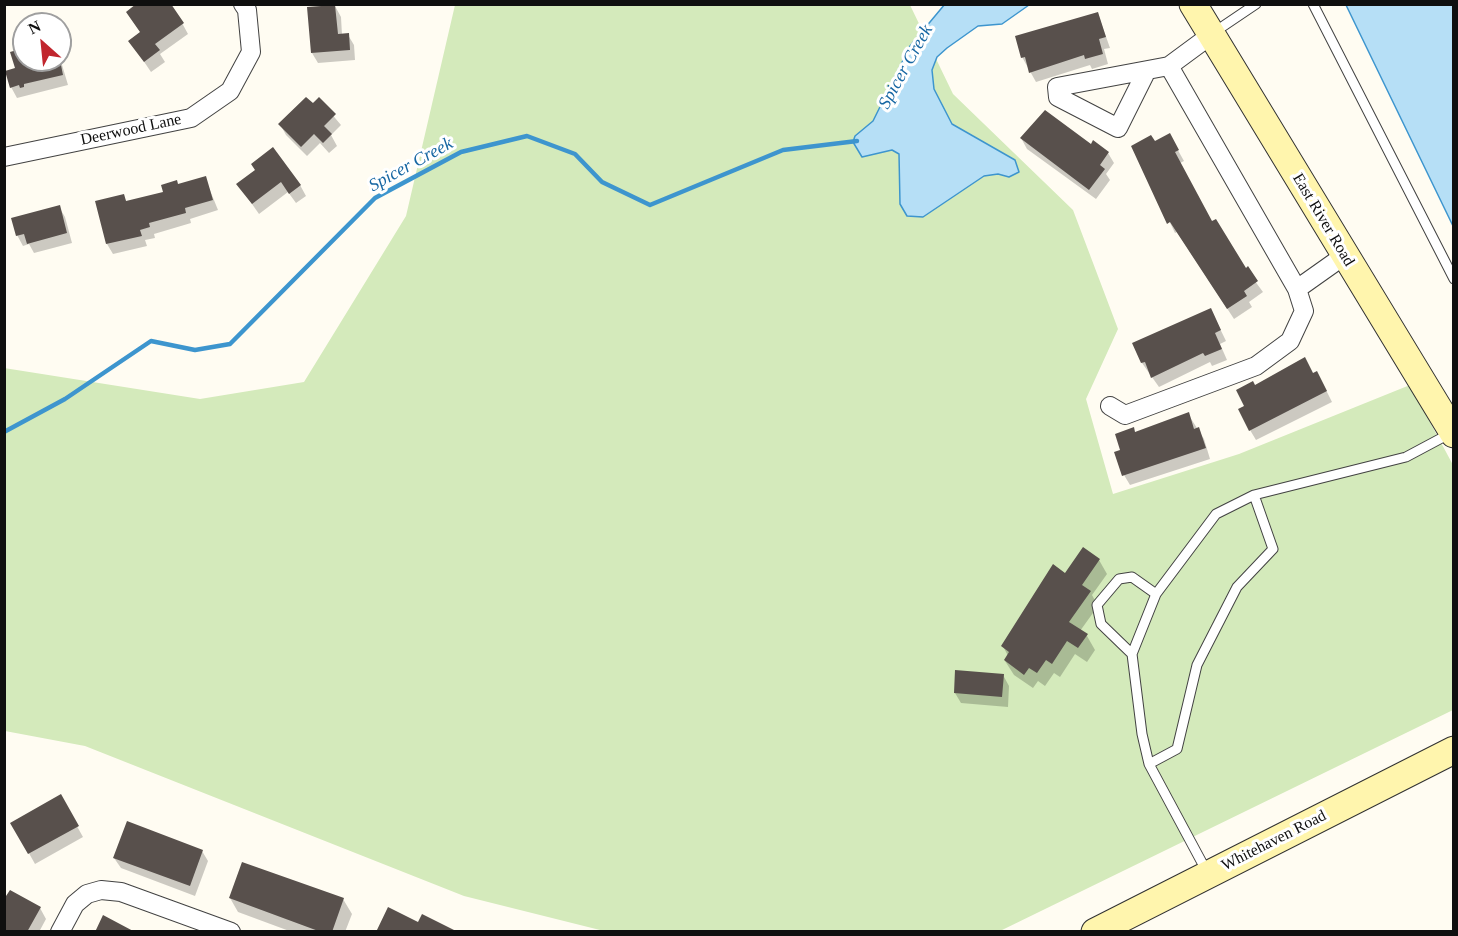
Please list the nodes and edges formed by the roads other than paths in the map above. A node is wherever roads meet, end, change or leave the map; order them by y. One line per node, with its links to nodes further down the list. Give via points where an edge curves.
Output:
1 (243, 4): 8 (street, Deerwood Lane, via 251,52 231,91 190,118)
2 (1194, 4): 5 (main road, East River Road)
3 (1256, 4): 5 (lane)
4 (1313, 4): 10 (lane)
5 (1211, 35): 6 (street); 9 (main road, East River Road)
6 (1169, 66): 7 (street); 11 (street)
7 (1146, 72): 7 (street, via 1118,128 1058,97 1057,87)
8 (4, 157)
9 (1345, 255): 11 (street); 13 (main road, East River Road)
10 (1454, 279)
11 (1297, 289): 12 (street, via 1304,311 1290,341 1256,366 1125,415)
12 (1110, 406)
13 (1453, 434): 14 (lane, via 1406,457)
14 (1254, 495): 15 (lane, via 1216,514); 18 (lane, via 1274,549 1237,587 1197,665 1177,749)
15 (1156, 594): 16 (lane); 16 (lane, via 1132,577 1119,579 1097,605 1101,624)
16 (1132, 654): 18 (lane)
17 (1454, 750): 19 (main road, Whitehaven Road)
18 (1149, 764): 19 (lane)
19 (1208, 874): 22 (main road, Whitehaven Road)
20 (60, 932): 21 (street, via 75,904 87,894 101,890 121,892)
21 (231, 932)
22 (1095, 932)

